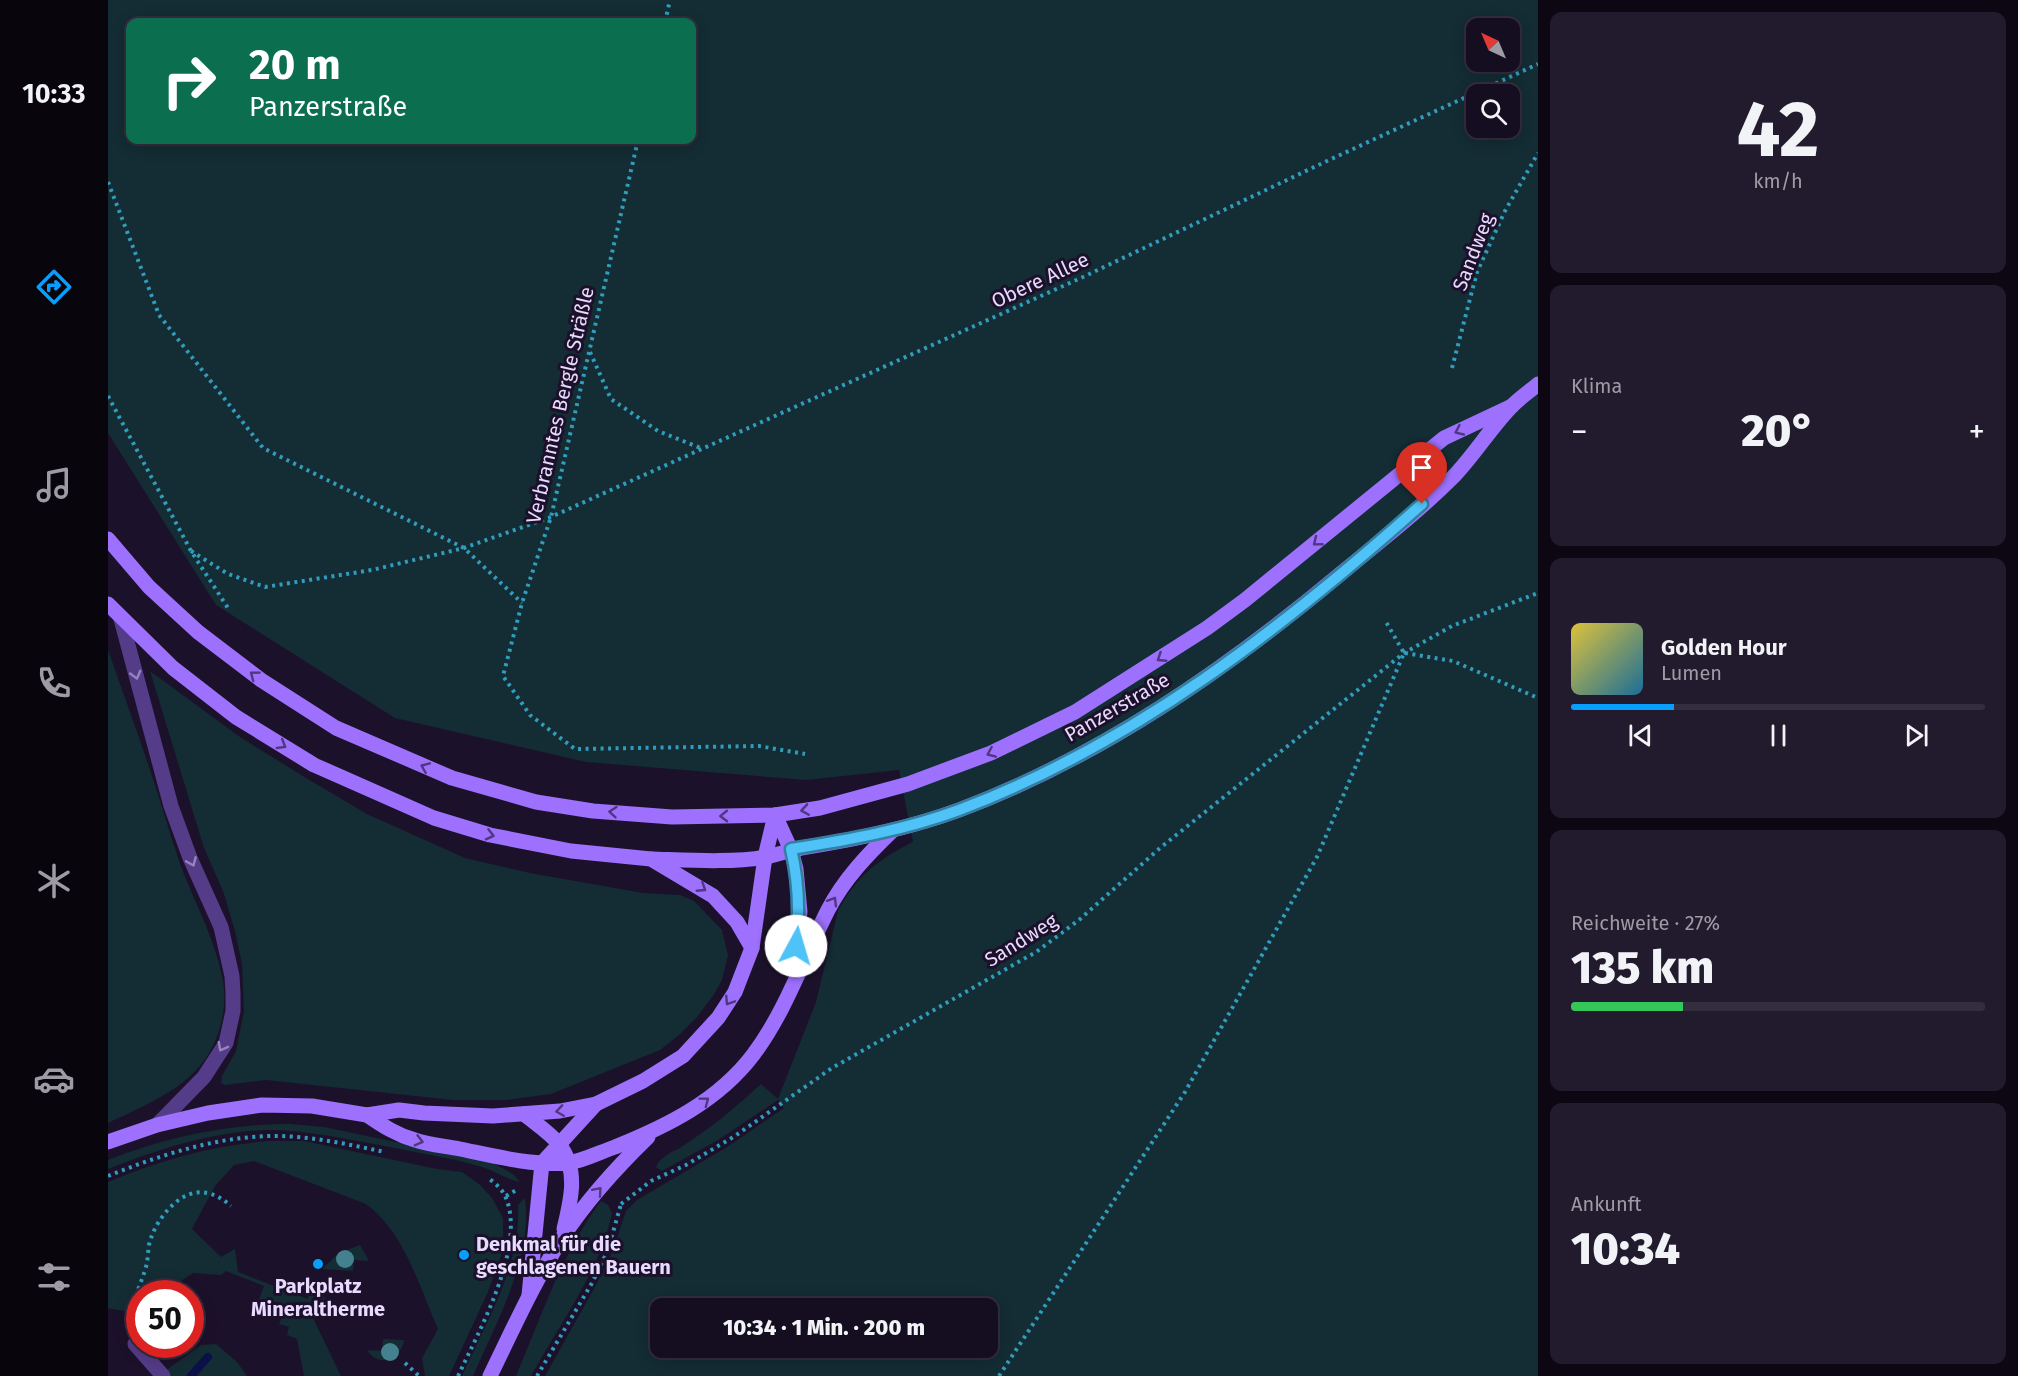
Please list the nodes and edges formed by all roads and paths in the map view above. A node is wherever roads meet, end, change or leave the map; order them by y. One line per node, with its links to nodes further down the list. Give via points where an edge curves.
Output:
1 (670, 0): 2 (path)
2 (666, 18)
3 (1538, 64): 12 (path, Obere Allee, via 1083,278)
4 (637, 144): 7 (path, Verbranntes Bergle Sträßle)
5 (1538, 153): 8 (path, Sandweg, via 1504,211 1477,272)
6 (108, 182): 15 (path, via 159,315 263,448)
7 (589, 351): 12 (path, via 611,399 658,431); 13 (path, Verbranntes Bergle Sträßle)
8 (1452, 368)
9 (1538, 384): 11 (main road, Panzerstraße)
10 (108, 396): 16 (path)
11 (1512, 406): 26 (main road, Panzerstraße, one-way to 26, via 1444,438 1216,621 1075,712 991,753 908,784 820,808); 27 (main road, Panzerstraße, via 1454,475 1389,534 1224,666 1108,739 1045,773 959,810)
12 (703, 449): 13 (path, Obere Allee)
13 (551, 517): 15 (path, Obere Allee); 18 (path, Verbranntes Bergle Sträßle)
14 (108, 539): 26 (main road, Panzerstraße, one-way to 14, via 672,817 593,811 536,802 452,778 336,728 261,680 198,632 149,587)
15 (464, 548): 16 (path, Obere Allee, via 372,570 265,587 228,574); 18 (path)
16 (190, 551): 20 (path)
17 (1538, 593): 23 (path, Sandweg, via 1452,626)
18 (522, 603): 25 (path, Verbranntes Bergle Sträßle, via 503,676 530,715 575,749 759,746)
19 (108, 604): 21 (main road, Panzerstraße)
20 (228, 608)
21 (122, 619): 30 (main road, Panzerstraße, one-way to 30, via 173,668 236,717 314,765 434,818 490,835 571,851); 36 (lane, one-way to 36, via 171,806 220,927 232,976 233,1011 226,1043 204,1077)
22 (1386, 622): 23 (path)
23 (1404, 653): 24 (path, via 1453,661); 55 (path, Sandweg, via 1036,952 832,1068 735,1136 651,1181 621,1204 609,1250); 56 (path, via 1317,857 1185,1092)
24 (1538, 698)
25 (805, 754)
26 (776, 815): 28 (main road); 29 (main road)
27 (893, 830): 28 (main road, Panzerstraße); 32 (main road, one-way to 27, via 842,887)
28 (791, 849): 29 (main road, Panzerstraße); 32 (main road, via 800,912)
29 (765, 857): 30 (main road, Panzerstraße); 31 (main road)
30 (651, 859): 31 (main road, one-way to 31, via 713,896 737,922)
31 (752, 948): 33 (main road, one-way to 33, via 735,992 695,1044 643,1081)
32 (798, 973): 37 (main road, one-way to 32, via 708,1099 743,1068 773,1026)
33 (596, 1104): 34 (main road, one-way to 34); 39 (main road)
34 (524, 1114): 35 (main road, via 399,1110); 39 (main road)
35 (367, 1115): 36 (main road, via 312,1106 262,1106); 41 (main road, one-way to 41, via 416,1141)
36 (157, 1125): 38 (main road)
37 (654, 1131): 42 (main road); 46 (main road, one-way to 37, via 630,1154)
38 (108, 1142)
39 (558, 1143): 41 (main road); 42 (main road)
40 (396, 1154): 44 (path, via 316,1139 239,1138 191,1147)
41 (542, 1163): 42 (main road); 48 (main road)
42 (569, 1163): 46 (main road, via 571,1199)
43 (484, 1175): 53 (path, via 506,1197 512,1236 500,1282)
44 (108, 1176)
45 (231, 1206): 47 (path, via 205,1192 191,1193 170,1207 150,1240)
46 (562, 1238): 48 (main road)
47 (141, 1280)
48 (529, 1295): 54 (main road)
49 (147, 1358): 51 (lane)
50 (405, 1363): 52 (path)
51 (163, 1376)
52 (418, 1376)
53 (458, 1376)
54 (490, 1376)
55 (537, 1376)
56 (999, 1376)

